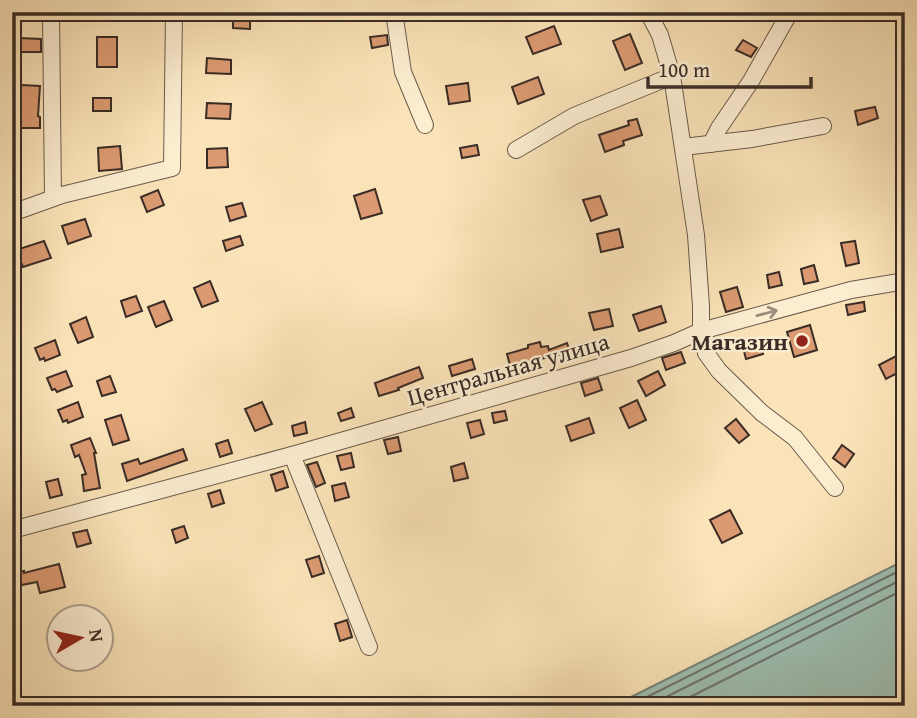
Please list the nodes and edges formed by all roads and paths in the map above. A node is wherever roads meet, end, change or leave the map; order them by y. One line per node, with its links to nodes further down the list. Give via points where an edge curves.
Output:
1 (51, 12): 12 (street)
2 (174, 12): 12 (street, via 172,168)
3 (394, 12): 7 (street, via 403,72)
4 (648, 12): 6 (street)
5 (790, 12): 9 (street)
6 (673, 76): 10 (street); 11 (street, via 574,116)
7 (425, 125)
8 (823, 126): 9 (street)
9 (711, 144): 10 (street)
10 (683, 147): 16 (street, via 696,235)
11 (516, 150)
12 (53, 198): 13 (street)
13 (12, 214)
14 (905, 264): 15 (street)
15 (900, 282): 16 (street, Центральная улица, one-way to 15, via 851,290)
16 (701, 331): 17 (street, Центральная улица, via 631,358); 18 (street, via 706,352 719,371 795,438)
17 (292, 455): 19 (street, Центральная улица); 20 (street)
18 (835, 488)
19 (12, 530)
20 (369, 647)

